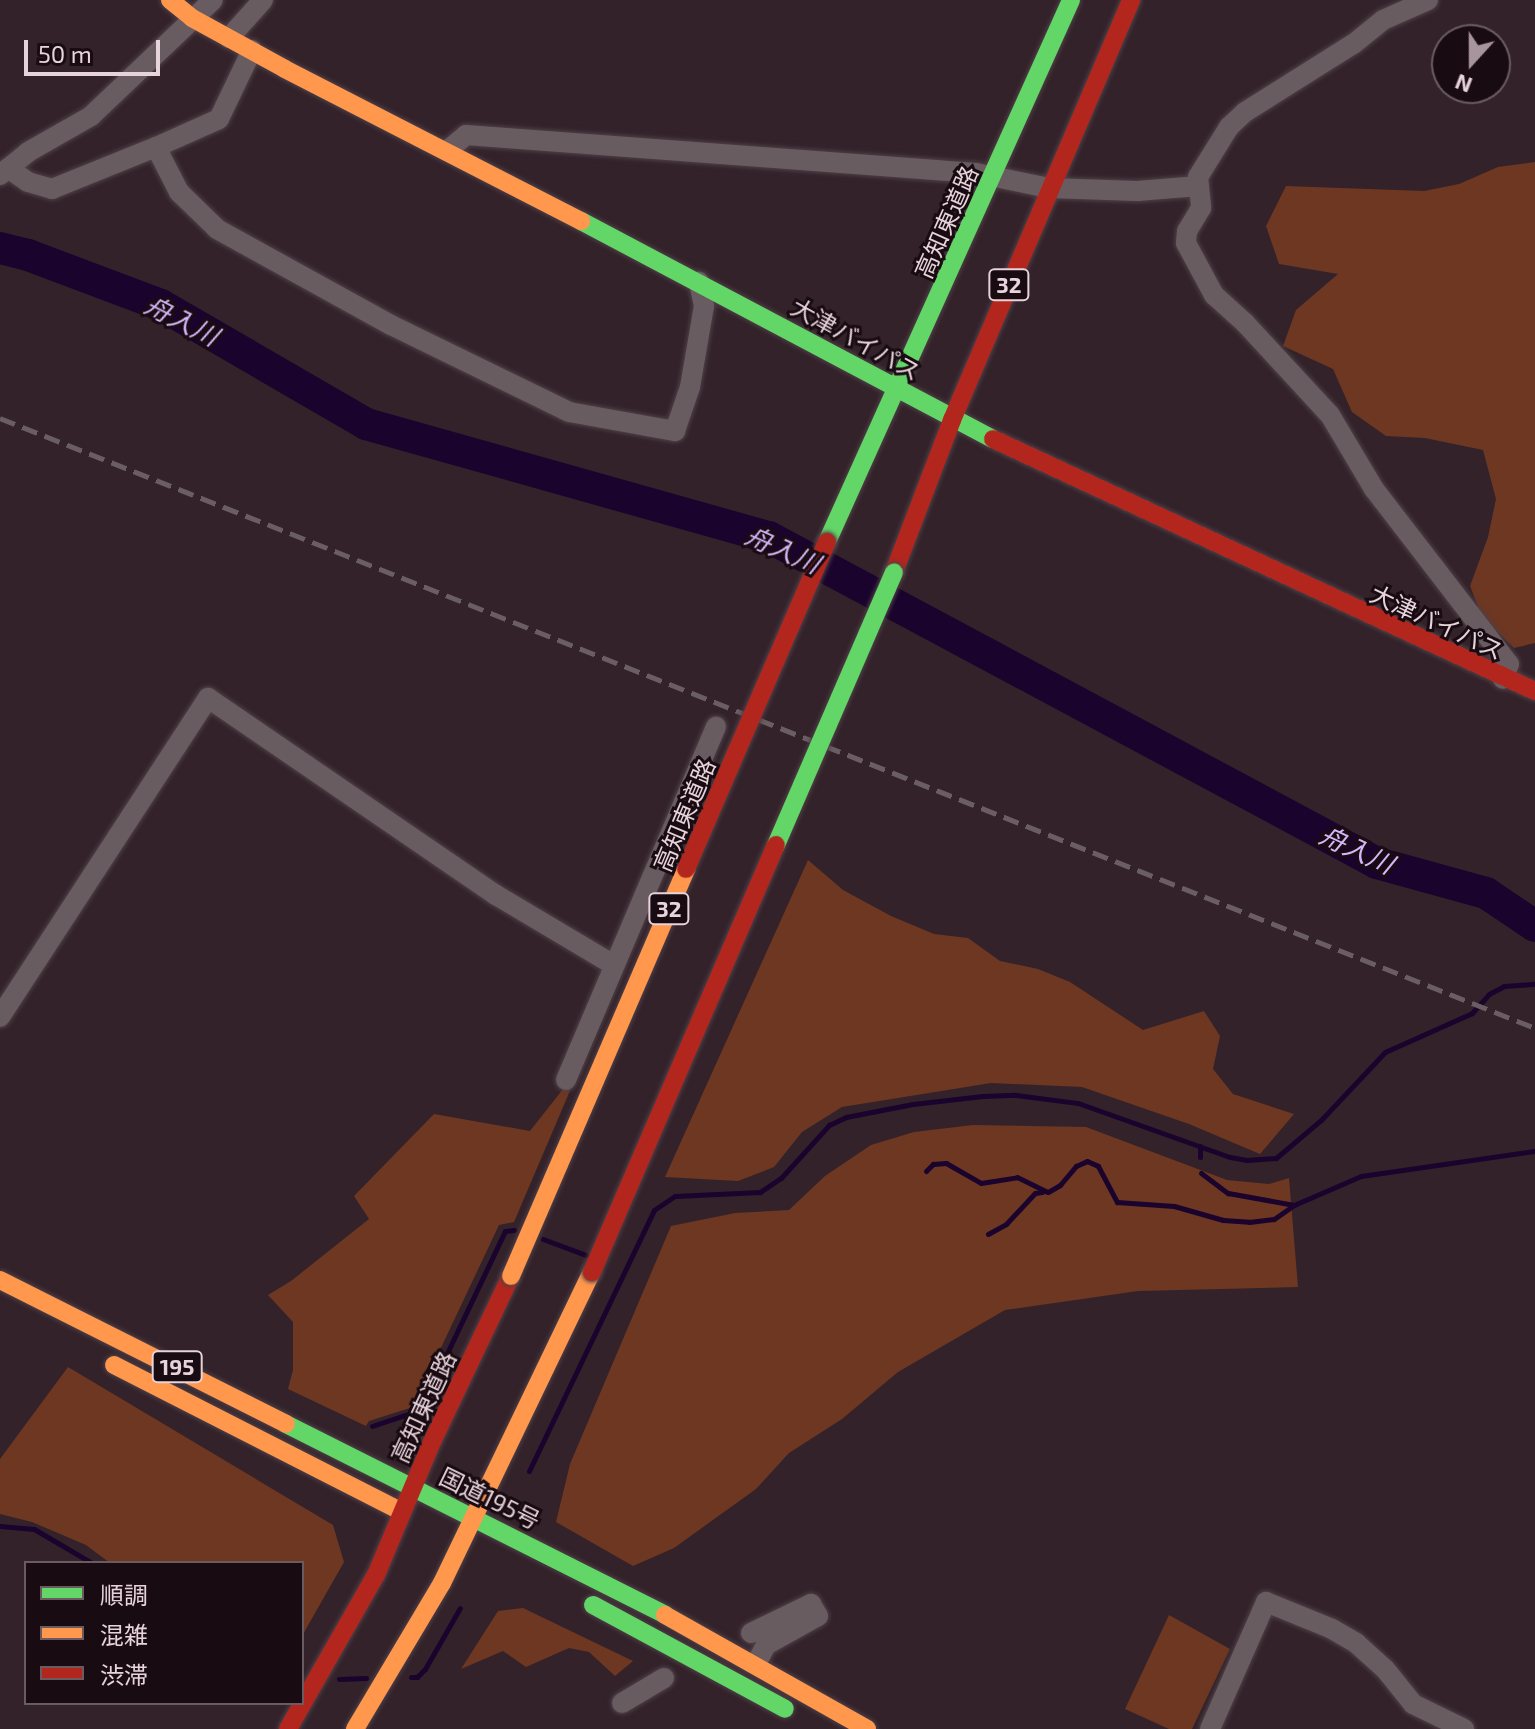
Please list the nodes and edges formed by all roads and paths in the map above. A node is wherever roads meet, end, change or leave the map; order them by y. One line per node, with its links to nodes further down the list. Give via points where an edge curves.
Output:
1 (170, 0): 7 (main road, 大津バイパス)
2 (213, 0): 7 (street)
3 (263, 0): 8 (street)
4 (1071, 0): 13 (main road, 高知東道路 / 32)
5 (1131, 0): 15 (main road, 32)
6 (1428, 0): 14 (street, via 1383,20 1245,112 1229,127 1198,177)
7 (192, 18): 8 (main road, 大津バイパス); 12 (street, via 91,116 54,135)
8 (229, 38): 9 (main road, 大津バイパス)
9 (252, 50): 10 (street, via 219,119); 11 (main road, 大津バイパス)
10 (156, 147): 12 (street, via 52,189); 16 (street, via 179,192 217,229 391,325 569,412 675,431 690,387 704,306)
11 (447, 151): 13 (street, via 466,135); 16 (main road, 大津バイパス)
12 (4, 172)
13 (993, 175): 15 (street); 17 (main road, 高知東道路 / 32)
14 (1199, 186): 15 (street, via 1137,191); 19 (street, via 1201,208 1186,243 1214,295 1330,415 1374,489 1509,664)
15 (1049, 188): 18 (main road, 32)
16 (699, 282): 17 (main road, 大津バイパス)
17 (898, 391): 18 (main road, 大津バイパス); 27 (main road, 高知東道路 / 32, bridge, via 827,542 511,1276)
18 (952, 420): 19 (main road, 大津バイパス); 29 (main road, 32, bridge, via 894,572 592,1272)
19 (1503, 679): 20 (main road, 大津バイパス)
20 (1535, 691)
21 (716, 726): 22 (street)
22 (614, 965): 23 (street, via 496,895 208,698); 24 (street)
23 (0, 1017)
24 (566, 1080)
25 (0, 1280): 27 (main road, 国道195号 / 195)
26 (99, 1358): 28 (main road, 195)
27 (413, 1487): 28 (main road, 高知東道路 / 32); 29 (main road, 国道195号 / 195)
28 (409, 1515): 36 (main road, 高知東道路 / 32)
29 (474, 1517): 30 (main road, 32); 34 (main road, 国道195号 / 195)
30 (456, 1538): 31 (main road, 国道195号); 41 (main road, 32, via 431,1602)
31 (485, 1551)
32 (582, 1599): 39 (main road)
33 (751, 1633): 34 (street, via 811,1604 818,1616 766,1645)
34 (756, 1664): 42 (main road, 国道195号 / 195)
35 (664, 1678): 37 (street)
36 (304, 1701)
37 (622, 1703)
38 (302, 1705): 40 (main road, 高知東道路 / 32)
39 (796, 1716)
40 (288, 1729)
41 (355, 1729)
42 (867, 1729)
43 (1210, 1729): 44 (street, via 1266,1602 1356,1643 1413,1704)
44 (1464, 1729)

